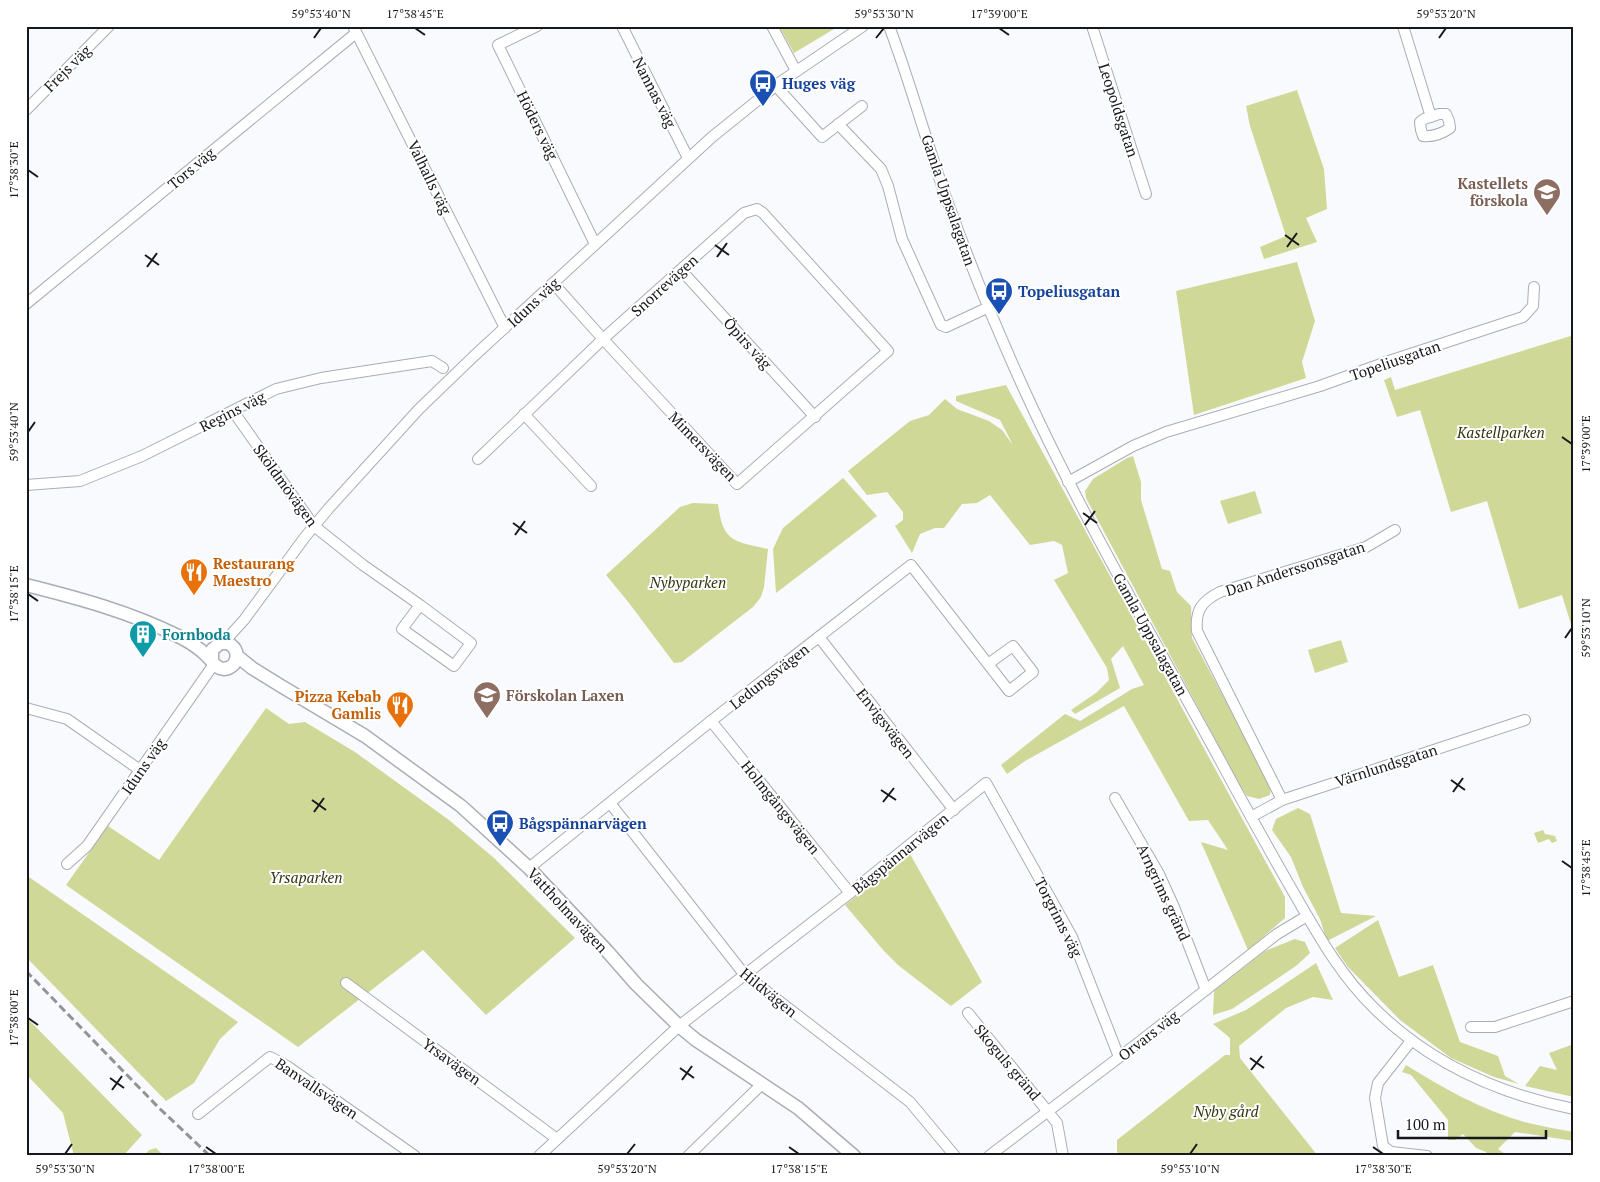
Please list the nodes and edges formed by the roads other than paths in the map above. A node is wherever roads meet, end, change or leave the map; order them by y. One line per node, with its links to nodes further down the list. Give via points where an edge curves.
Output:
1 (109, 26): 13 (street, Frejs väg)
2 (537, 26): 18 (street, Höders väg, via 498,45)
3 (622, 26): 16 (street, Nannas väg)
4 (772, 26): 10 (street)
5 (863, 26): 10 (street, Iduns väg)
6 (889, 26): 23 (street, Gamla Uppsalagatan, via 947,202)
7 (1092, 26): 17 (street, Leopoldsgatan)
8 (1403, 26): 14 (street)
9 (355, 29): 22 (street, Tors väg); 24 (street, Valhalls väg)
10 (796, 71): 11 (street, Iduns väg)
11 (776, 86): 15 (street, via 822,136); 16 (street, Iduns väg)
12 (862, 106): 15 (street)
13 (26, 110)
14 (1431, 117)
15 (838, 124): 23 (street, via 881,169 902,239 941,325 946,327)
16 (688, 158): 18 (street, Iduns väg)
17 (1146, 194)
18 (595, 244): 20 (street, Iduns väg)
19 (681, 270): 25 (street, Snorrevägen); 26 (street, Snorrevägen, via 744,213 757,209); 30 (street, Öpirs väg)
20 (553, 283): 24 (street, Iduns väg); 25 (street, Mimersvägen)
21 (1534, 287): 32 (street, Topeliusgatan, via 1533,306 1523,317 1320,386 1166,432 1133,446)
22 (26, 304)
23 (988, 307): 32 (street, Gamla Uppsalagatan)
24 (505, 328): 35 (street, Iduns väg, via 419,409)
25 (603, 339): 29 (street, Snorrevägen); 30 (street, Mimersvägen, via 737,484)
26 (888, 351): 30 (street, Mimersvägen)
27 (443, 368): 28 (street, Regins väg, via 432,361 321,378 276,389)
28 (234, 411): 33 (street, Regins väg, via 142,456 80,481); 35 (street, Sköldmövägen)
29 (524, 414): 31 (street, Snorrevägen); 34 (street)
30 (814, 417)
31 (478, 459)
32 (1068, 482): 55 (street, Gamla Uppsalagatan)
33 (26, 485)
34 (591, 486)
35 (314, 526): 38 (street, Sköldmövägen); 41 (street, Iduns väg, via 244,620)
36 (1395, 530): 52 (street, Dan Anderssonsgatan, via 1366,547 1220,592 1201,607 1196,620 1198,631)
37 (26, 585): 40 (main road, Vattholmavägen, via 94,603)
38 (420, 606): 38 (street, Sköldmövägen, via 402,630 454,666 470,643)
39 (819, 637): 43 (street, Ledungsvägen, via 910,565); 48 (street, Ledungsvägen); 54 (street, Envigsvägen)
40 (186, 640): 41 (main road, Vattholmavägen); 42 (main road, Vattholmavägen)
41 (228, 648): 42 (main road, via 212,650); 44 (main road, via 236,662); 45 (main road, Vattholmavägen)
42 (213, 663): 44 (main road, via 220,668); 49 (street, Iduns väg)
43 (988, 664): 43 (street, Ledungsvägen, via 1009,690 1033,672 1013,646)
44 (230, 668): 45 (main road, Vattholmavägen)
45 (270, 679): 57 (main road, Vattholmavägen, via 365,736 461,806)
46 (26, 708): 49 (street, via 67,719)
47 (1525, 720): 52 (street, Värnlundsgatan)
48 (711, 721): 53 (street, Ledungsvägen); 58 (street, Holmgångsvägen)
49 (140, 770): 56 (street, Iduns väg, via 87,846)
50 (986, 783): 54 (street, Bågspännarvägen); 70 (street, Torgrims väg, via 1072,937)
51 (1115, 798): 62 (street, Arngrims gränd, via 1159,874)
52 (1282, 800): 55 (street, Värnlundsgatan)
53 (610, 803): 57 (street, Ledungsvägen); 60 (street, Hildvägen)
54 (954, 810): 58 (street, Bågspännarvägen)
55 (1251, 817): 59 (street, Gamla Uppsalagatan)
56 (67, 864)
57 (529, 868): 65 (main road, Vattholmavägen)
58 (850, 893): 60 (street, Bågspännarvägen)
59 (1307, 916): 62 (street, Orvars väg, via 1278,934); 67 (street, Gamla Uppsalagatan, via 1350,983)
60 (744, 974): 65 (street, Bågspännarvägen); 80 (street, Hildvägen, via 910,1102)
61 (346, 983): 75 (street, Yrsavägen)
62 (1206, 990): 70 (street, Orvars väg)
63 (1574, 1001): 66 (street, via 1495,1027)
64 (968, 1014): 73 (street, Skoguls gränd)
65 (679, 1026): 71 (main road, Vattholmavägen); 75 (street, Bågspännarvägen)
66 (1471, 1027)
67 (1411, 1041): 72 (street, Gamla Uppsalagatan, via 1481,1080 1539,1102); 83 (street, via 1378,1083 1375,1098 1383,1146 1391,1152)
68 (258, 1053): 69 (street)
69 (270, 1057): 74 (street, Banvallsvägen); 76 (street, Banvallsvägen)
70 (1119, 1057): 73 (street, Orvars väg)
71 (762, 1084): 78 (street); 79 (main road, Vattholmavägen, via 798,1108)
72 (1574, 1108)
73 (1049, 1110): 81 (street, Orvars väg); 82 (street, Skoguls gränd, via 1057,1123)
74 (198, 1114)
75 (557, 1139): 77 (street, Bågspännarvägen)
76 (415, 1156)
77 (539, 1156)
78 (688, 1156)
79 (854, 1156)
80 (955, 1156)
81 (989, 1156)
82 (1063, 1156)
83 (1428, 1156)

